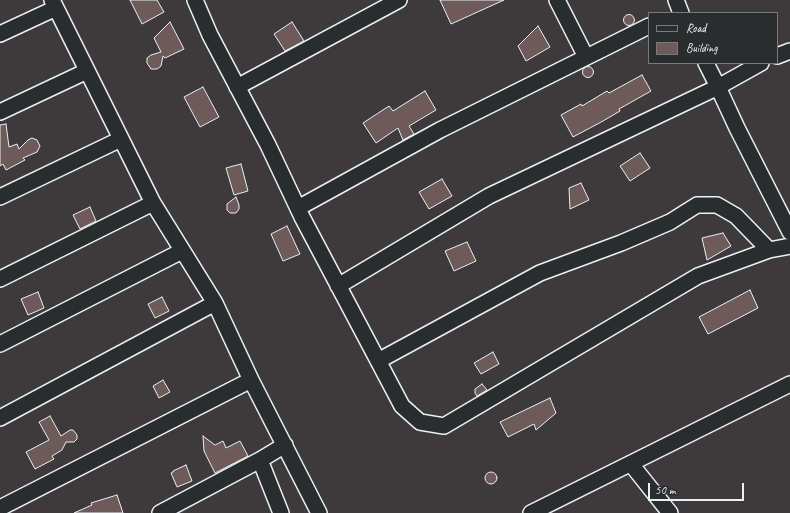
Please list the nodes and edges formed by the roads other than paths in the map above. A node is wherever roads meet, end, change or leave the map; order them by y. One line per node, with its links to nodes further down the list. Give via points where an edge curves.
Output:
1 (194, 0): 13 (street)
2 (399, 0): 13 (street)
3 (557, 0): 9 (street)
4 (54, 4): 6 (street); 12 (street)
5 (648, 26): 9 (street)
6 (0, 34)
7 (790, 51): 8 (street)
8 (778, 56)
9 (586, 57): 19 (street, via 440,130)
10 (706, 64): 14 (street)
11 (759, 64): 14 (street)
12 (87, 71): 15 (street); 16 (street)
13 (237, 87): 19 (street)
14 (718, 87): 20 (street); 25 (street, via 489,196)
15 (0, 112)
16 (121, 139): 17 (street); 18 (street)
17 (0, 198)
18 (153, 203): 23 (street); 24 (street)
19 (298, 208): 25 (street)
20 (790, 232)
21 (790, 246): 22 (street)
22 (769, 250): 28 (street, via 736,216 717,205 697,205 670,222 540,273); 28 (street, via 698,276 444,426 420,422 402,406)
23 (182, 251): 26 (street); 27 (street)
24 (0, 279)
25 (338, 286): 28 (street)
26 (215, 303): 29 (street); 31 (street)
27 (0, 344)
28 (378, 361)
29 (251, 380): 32 (street); 35 (street)
30 (790, 384): 34 (street)
31 (0, 418)
32 (285, 445): 33 (street); 38 (street)
33 (260, 460): 36 (street); 37 (street)
34 (631, 464): 39 (street); 40 (street)
35 (0, 508)
36 (160, 513)
37 (281, 513)
38 (319, 513)
39 (531, 513)
40 (670, 513)

